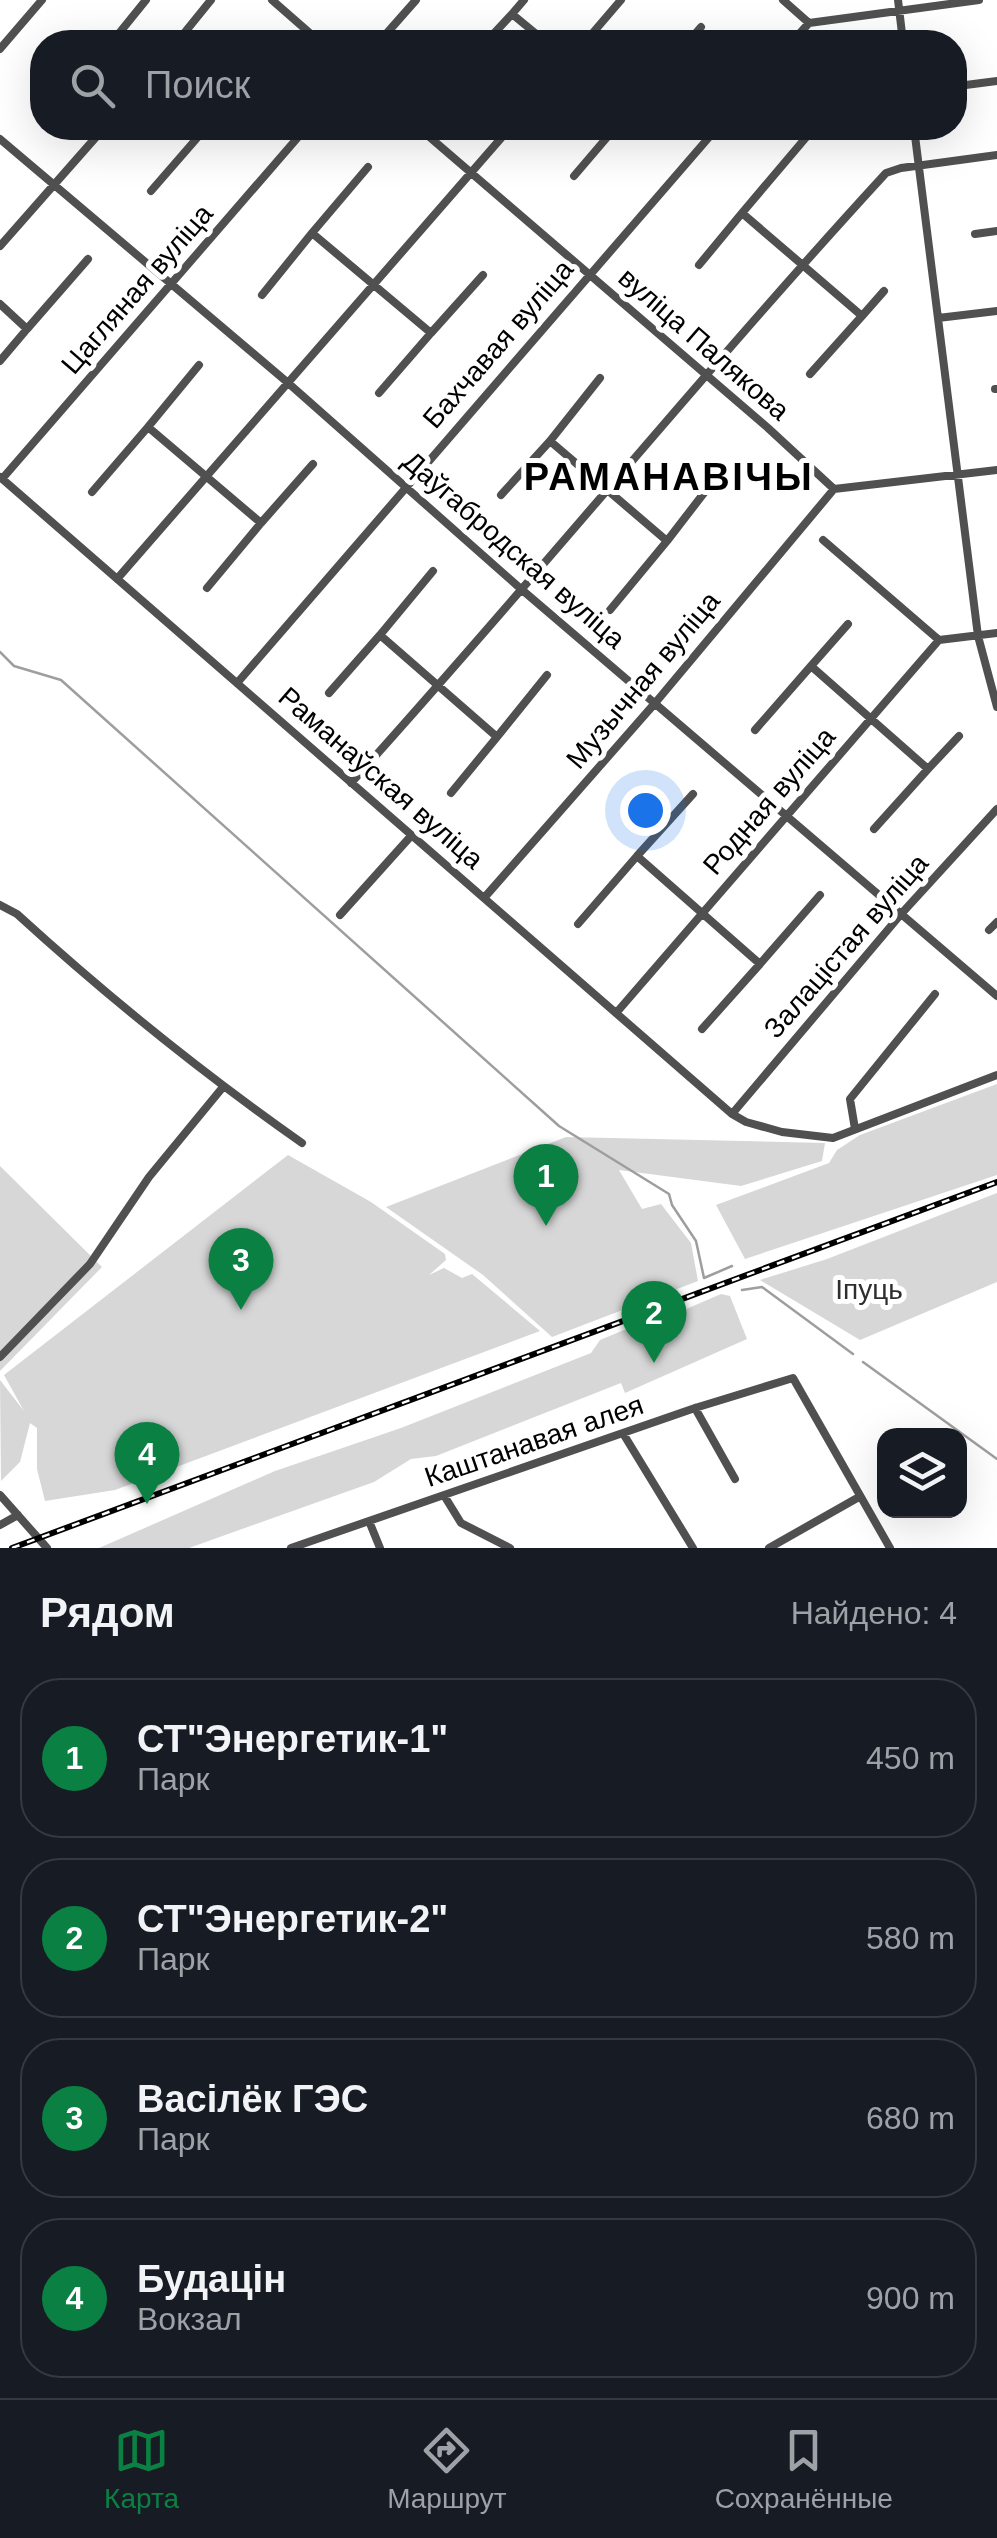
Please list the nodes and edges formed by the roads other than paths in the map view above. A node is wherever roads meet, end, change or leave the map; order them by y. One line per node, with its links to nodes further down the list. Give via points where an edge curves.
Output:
1 (42, 0): 25 (street)
2 (146, 0): 15 (street)
3 (211, 0): 16 (street)
4 (272, 0): 17 (street)
5 (416, 0): 18 (street)
6 (524, 0): 12 (street)
7 (622, 0): 21 (street)
8 (783, 0): 13 (street)
9 (898, 0): 11 (street)
10 (979, 0): 11 (street)
11 (899, 10): 13 (street); 24 (street)
12 (512, 14): 19 (street); 20 (street)
13 (809, 22): 23 (street)
14 (701, 27): 22 (street)
15 (122, 30)
16 (186, 30)
17 (306, 30)
18 (390, 30)
19 (497, 30)
20 (531, 30)
21 (596, 30)
22 (698, 30)
23 (802, 30)
24 (902, 30)
25 (0, 49)
26 (997, 81): 27 (street)
27 (967, 85)
28 (0, 139): 43 (street, Даўгабродская вуліца)
29 (93, 140): 43 (street)
30 (193, 140): 44 (street)
31 (296, 140): 56 (street, Цагляная вуліца)
32 (433, 140): 41 (street, вуліца Палякова)
33 (499, 140): 41 (street)
34 (605, 140): 42 (street)
35 (706, 140): 53 (street, Бахчавая вуліца)
36 (804, 140): 45 (street)
37 (916, 140): 39 (street)
38 (997, 155): 39 (street)
39 (919, 165): 51 (street, via 886,172); 62 (street)
40 (368, 167): 47 (street)
41 (471, 172): 53 (street, вуліца Палякова); 55 (street)
42 (574, 176)
43 (54, 185): 49 (street); 56 (street, Даўгабродская вуліца)
44 (151, 191)
45 (742, 213): 51 (street); 52 (street)
46 (997, 231): 48 (street)
47 (312, 233): 55 (street); 58 (street)
48 (974, 234)
49 (0, 246)
50 (88, 259): 63 (street)
51 (802, 264): 61 (street); 68 (street)
52 (699, 265)
53 (588, 274): 68 (street, вуліца Палякова); 80 (street, Бахчавая вуліца)
54 (482, 275): 64 (street)
55 (373, 282): 64 (street); 70 (street)
56 (171, 286): 70 (street, Даўгабродская вуліца); 78 (street, Цагляная вуліца)
57 (884, 291): 61 (street)
58 (262, 295)
59 (0, 304): 63 (street)
60 (997, 311): 62 (street)
61 (862, 316): 67 (street)
62 (938, 318): 77 (street)
63 (28, 329): 65 (street)
64 (430, 333): 71 (street)
65 (0, 361)
66 (199, 366): 72 (street)
67 (810, 374)
68 (705, 375): 81 (street); 82 (street, вуліца Палякова)
69 (600, 378): 73 (street)
70 (286, 382): 76 (street); 80 (street, Даўгабродская вуліца)
71 (379, 393)
72 (148, 427): 76 (street); 83 (street)
73 (550, 441): 81 (street); 84 (street)
74 (312, 464): 85 (street)
75 (997, 470): 77 (street)
76 (207, 474): 85 (street); 89 (street)
77 (960, 475): 82 (street); 96 (street)
78 (1, 478): 89 (street, Раманаўская вуліца)
79 (714, 480): 87 (street)
80 (405, 487): 91 (street, Даўгабродская вуліца); 100 (street, Бахчавая вуліца)
81 (607, 488): 87 (street); 91 (street)
82 (834, 489): 103 (street, Музычная вуліца)
83 (92, 492)
84 (501, 495)
85 (261, 522): 90 (street)
86 (824, 540): 97 (street)
87 (668, 542): 92 (street)
88 (433, 571): 95 (street)
89 (117, 579): 100 (street, Раманаўская вуліца)
90 (206, 588)
91 (521, 588): 101 (street); 103 (street, Даўгабродская вуліца)
92 (610, 610)
93 (848, 624): 98 (street, Родная вуліца)
94 (997, 633): 96 (street)
95 (380, 636): 101 (street); 102 (street)
96 (978, 636): 97 (street); 104 (street)
97 (939, 640): 105 (street, Родная вуліца)
98 (811, 666): 105 (street, Родная вуліца); 106 (street, Родная вуліца)
99 (547, 676): 108 (street)
100 (238, 682): 110 (street, Раманаўская вуліца)
101 (439, 686): 108 (street); 110 (street)
102 (329, 693)
103 (656, 702): 114 (street, Даўгабродская вуліца); 119 (street, Музычная вуліца)
104 (997, 707)
105 (870, 717): 109 (street, Родная вуліца); 114 (street, Родная вуліца)
106 (755, 730)
107 (959, 736): 109 (street)
108 (497, 738): 111 (street)
109 (928, 770): 115 (street)
110 (351, 783): 116 (street, Раманаўская вуліца)
111 (452, 794)
112 (693, 794): 117 (street)
113 (997, 809): 121 (street, Залацістая вуліца)
114 (785, 816): 121 (street, Даўгабродская вуліца); 122 (street, Родная вуліца)
115 (874, 829)
116 (411, 836): 119 (street, Раманаўская вуліца); 123 (street)
117 (638, 856): 122 (street, Родная вуліца); 125 (street)
118 (820, 895): 127 (street)
119 (484, 898): 130 (street, Раманаўская вуліца)
120 (0, 905): 133 (street)
121 (902, 912): 129 (street, Даўгабродская вуліца); 134 (street, Залацістая вуліца)
122 (701, 913): 127 (street, Родная вуліца); 130 (street, Родная вуліца)
123 (340, 915)
124 (997, 922): 126 (street)
125 (578, 924)
126 (989, 930)
127 (760, 964): 131 (street)
128 (936, 994): 135 (street, via 850,1098)
129 (997, 996)
130 (616, 1012): 134 (street, Раманаўская вуліца)
131 (702, 1029)
132 (997, 1076): 135 (street)
133 (223, 1087): 136 (street); 137 (street, via 90,1264)
134 (732, 1114): 135 (street, via 782,1132 834,1138)
135 (855, 1129)
136 (302, 1143)
137 (0, 1357)
138 (695, 1408): 139 (street, Каштанавая алея); 140 (street); 143 (street, Каштанавая алея, via 793,1378)
139 (624, 1435): 142 (street, Каштанавая алея); 151 (street)
140 (735, 1479)
141 (0, 1496): 144 (street)
142 (445, 1496): 145 (street, Каштанавая алея); 150 (street, via 461,1523)
143 (859, 1497): 152 (street); 153 (street)
144 (18, 1515): 146 (street); 148 (street)
145 (369, 1522): 147 (street, Каштанавая алея); 149 (street)
146 (0, 1525)
147 (296, 1547)
148 (47, 1548)
149 (380, 1548)
150 (510, 1548)
151 (694, 1548)
152 (769, 1548)
153 (890, 1548)

